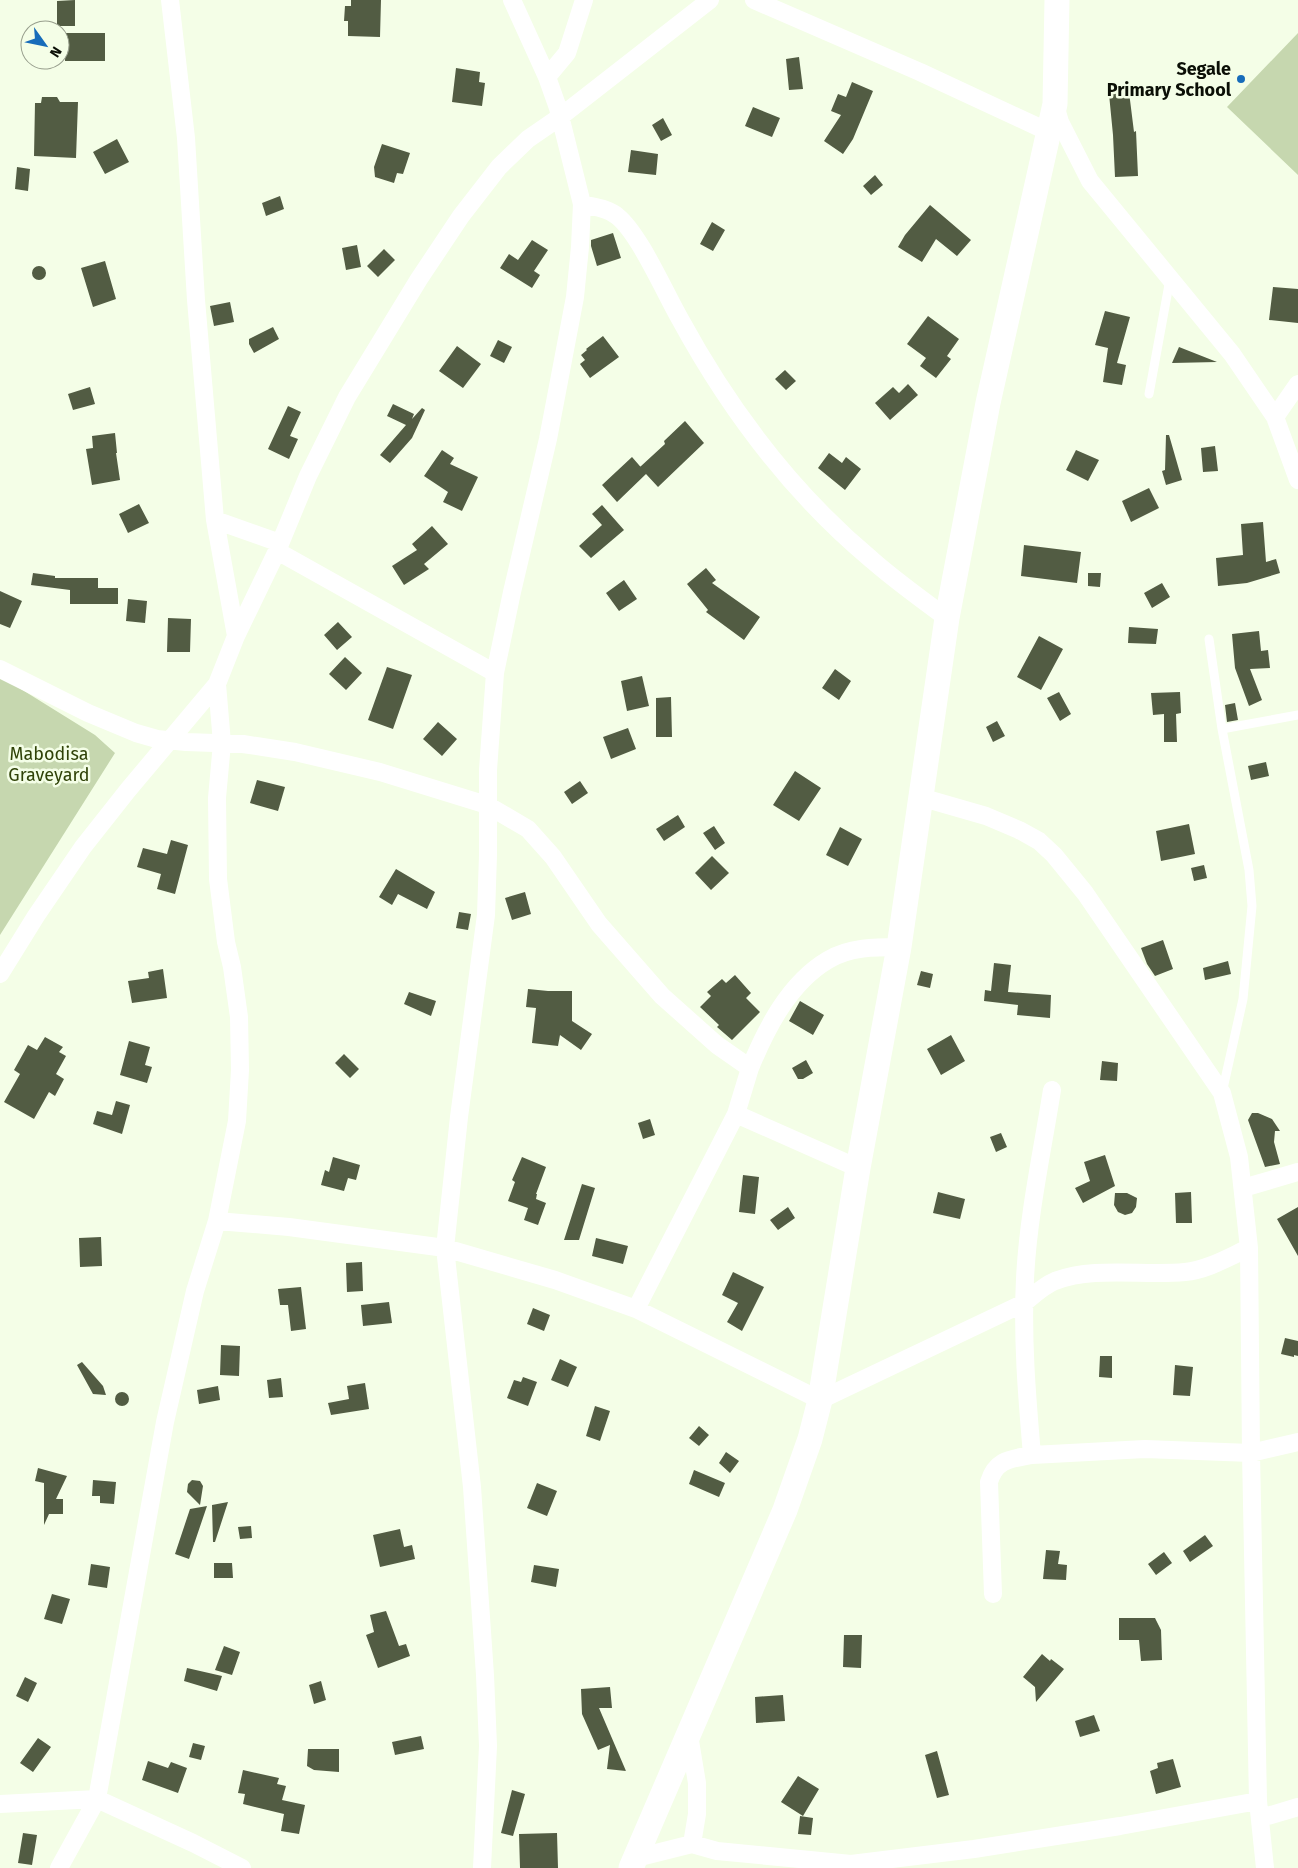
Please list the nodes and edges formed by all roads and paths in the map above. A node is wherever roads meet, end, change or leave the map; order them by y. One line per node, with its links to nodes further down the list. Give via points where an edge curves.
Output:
1 (170, 0): 17 (street, via 186,138)
2 (512, 0): 7 (street)
3 (584, 0): 7 (street, via 567,53)
4 (710, 0): 9 (street)
5 (754, 0): 10 (street)
6 (1057, 0): 8 (street)
7 (547, 77): 9 (street)
8 (1055, 104): 10 (street); 12 (street, via 1060,122 1090,181)
9 (560, 117): 11 (street); 18 (street, via 528,139 499,167 440,245 347,397)
10 (1049, 132): 19 (street, via 988,402)
11 (582, 204): 19 (street, via 616,215 631,231 686,332 721,388 794,485 870,559); 23 (street, via 575,296 548,439)
12 (1170, 278): 14 (lane); 15 (street, via 1232,354)
13 (1298, 384): 15 (street)
14 (1149, 394)
15 (1275, 418): 16 (street)
16 (1298, 480)
17 (215, 520): 18 (street); 20 (street)
18 (278, 547): 20 (street); 23 (street)
19 (947, 618): 29 (street)
20 (236, 636): 24 (street)
21 (1209, 639): 26 (lane)
22 (0, 669): 27 (street, via 103,720 136,733)
23 (495, 674): 30 (street)
24 (217, 684): 27 (street); 28 (street)
25 (1298, 715): 26 (lane)
26 (1222, 729): 35 (lane, via 1249,870 1252,906 1242,999)
27 (170, 740): 28 (street); 32 (street, via 84,847)
28 (222, 744): 30 (street, via 295,752 380,772); 40 (street, via 217,798 218,879 239,1017 240,1070 237,1121)
29 (920, 797): 31 (street); 35 (street, via 986,816 1019,830 1054,855 1085,893)
30 (487, 804): 33 (street, via 528,829 553,857 599,924 662,996 717,1045); 41 (street, via 486,915)
31 (900, 947): 33 (street, via 852,951 828,960 802,981 776,1015); 37 (street)
32 (0, 974)
33 (750, 1068): 36 (street)
34 (1052, 1090): 43 (street, via 1028,1236)
35 (1222, 1093): 39 (street, via 1239,1157)
36 (736, 1114): 37 (street); 44 (street)
37 (858, 1168): 45 (street)
38 (1298, 1172): 39 (street)
39 (1243, 1188): 42 (street)
40 (217, 1221): 41 (street, via 289,1227); 51 (street, via 195,1291 165,1422)
41 (445, 1248): 44 (street, via 555,1280); 61 (street, via 472,1487 485,1675 488,1746)
42 (1249, 1248): 43 (street, via 1209,1266 1186,1272 1085,1274 1054,1281); 47 (street)
43 (1024, 1303): 45 (street); 48 (street)
44 (636, 1309): 45 (street)
45 (820, 1400): 50 (street, via 785,1510)
46 (1298, 1442): 47 (street)
47 (1250, 1453): 48 (street, via 1145,1449); 52 (street)
48 (1032, 1455): 49 (street, via 998,1465 989,1482)
49 (993, 1594)
50 (689, 1735): 56 (street, via 697,1783 698,1814); 57 (street)
51 (96, 1799): 53 (street); 59 (street); 60 (street)
52 (1258, 1801): 55 (street); 58 (street, via 1120,1826)
53 (0, 1804)
54 (1298, 1807): 55 (street)
55 (1261, 1818): 62 (street)
56 (692, 1844): 57 (street); 58 (street, via 717,1850)
57 (634, 1863)
58 (851, 1866)
59 (59, 1868)
60 (242, 1868)
61 (482, 1868)
62 (1265, 1868)

